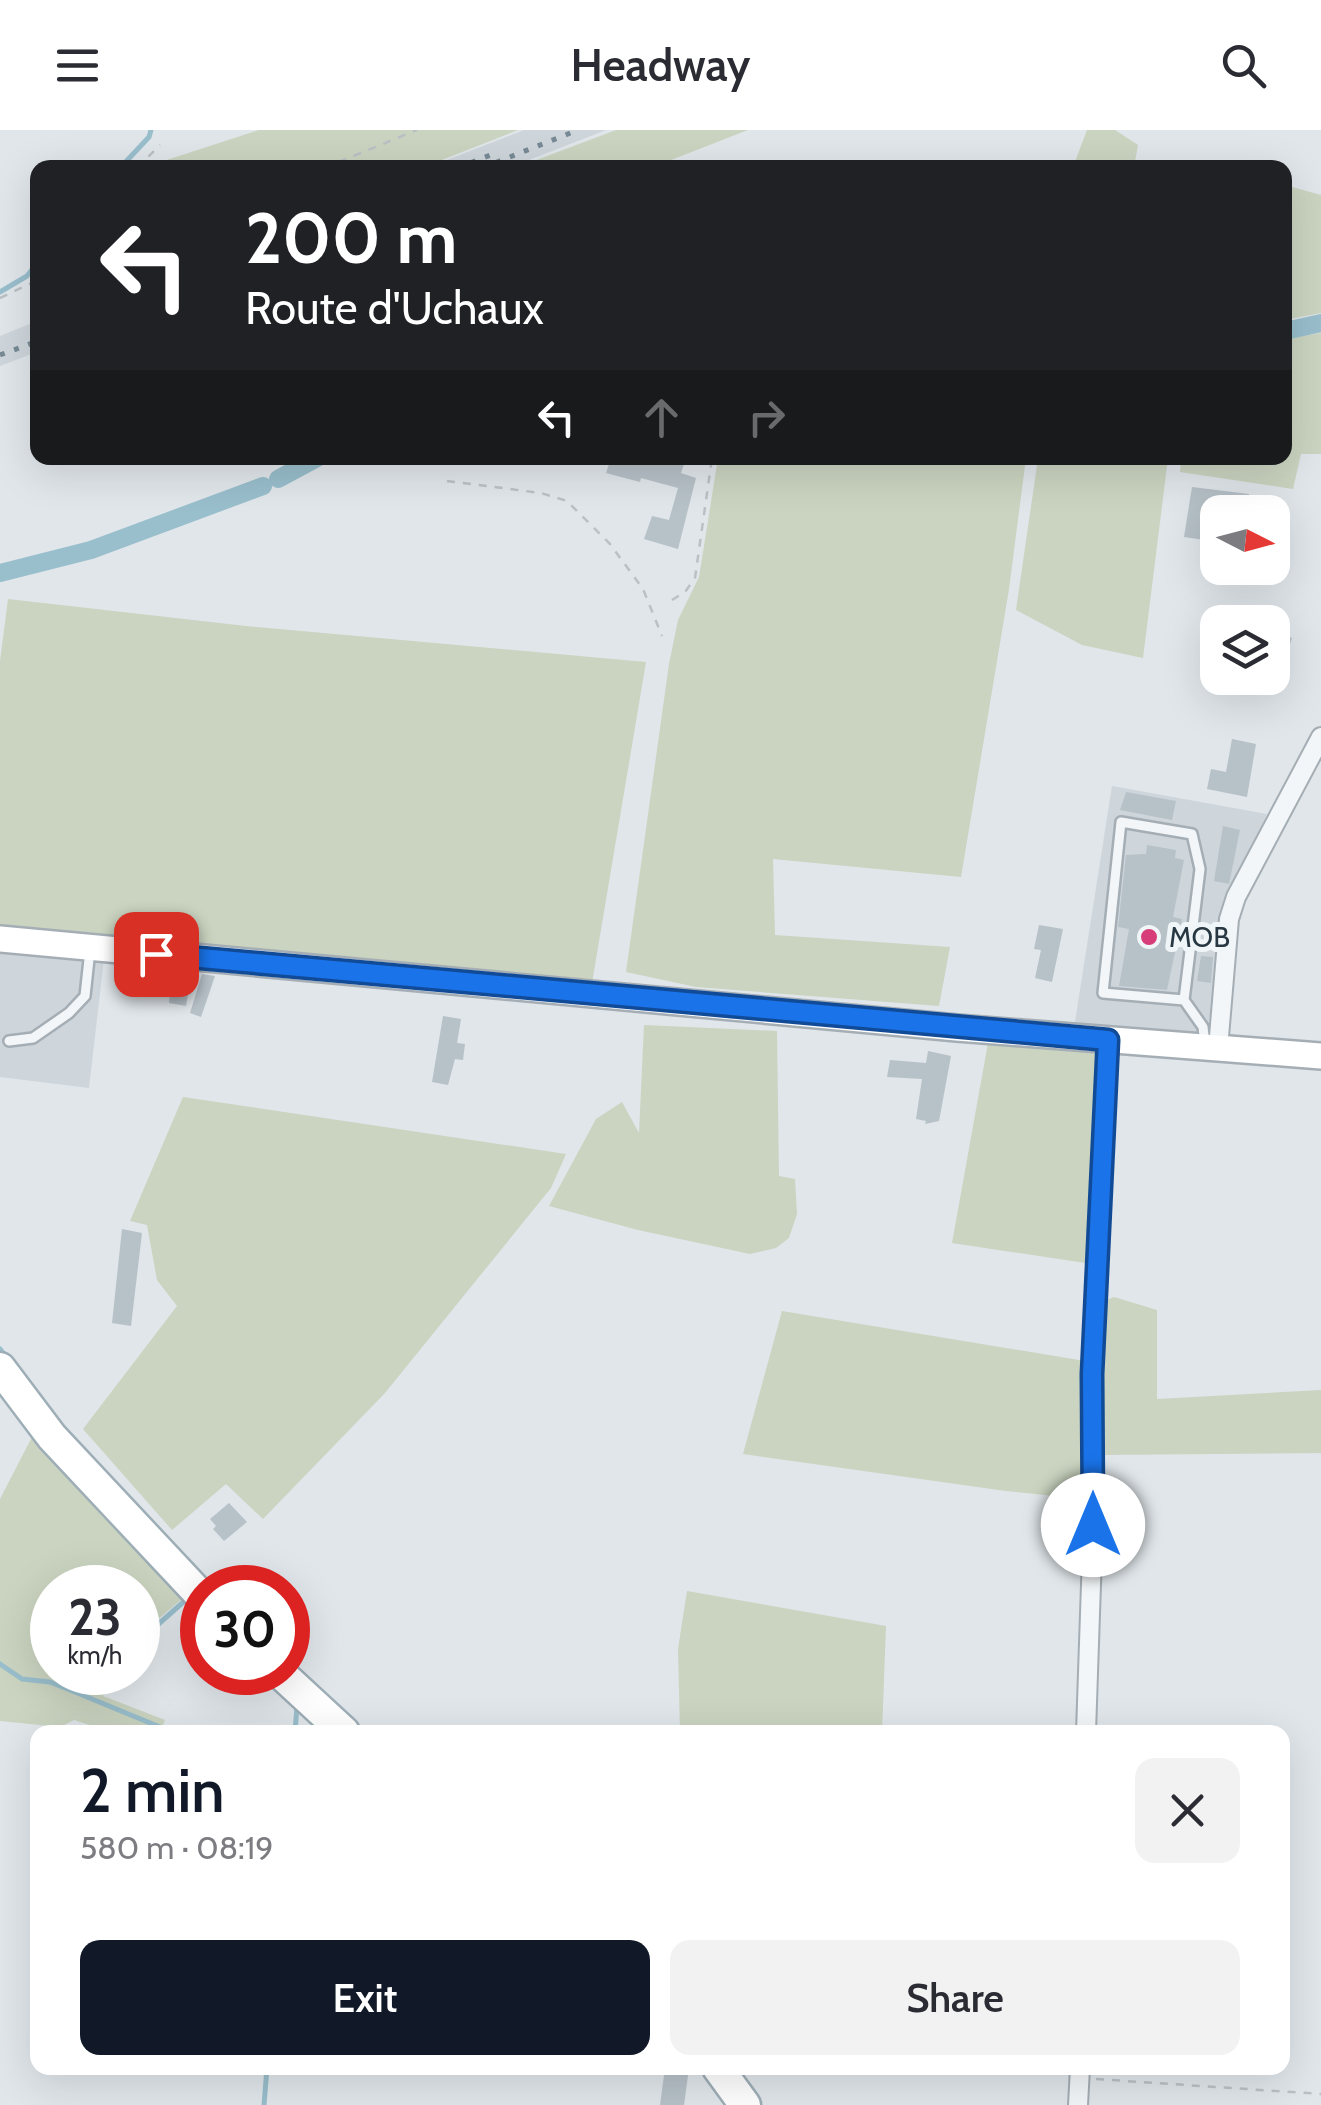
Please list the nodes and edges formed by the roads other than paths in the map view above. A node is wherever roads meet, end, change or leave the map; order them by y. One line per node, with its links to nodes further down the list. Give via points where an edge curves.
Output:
1 (1319, 745): 7 (street, via 1228,919)
2 (0, 939): 3 (main road)
3 (90, 948): 5 (lane, via 85,996 33,1038); 6 (main road)
4 (1184, 1000): 4 (lane, via 1103,993 1122,822 1192,834 1200,869); 7 (lane)
5 (9, 1040)
6 (1108, 1040): 7 (main road); 13 (street, via 1092,1374)
7 (1212, 1047): 8 (main road)
8 (1321, 1056)
9 (0, 1368): 10 (main road, via 52,1437)
10 (180, 1574)
11 (304, 1695): 12 (main road)
12 (336, 1725)
13 (1086, 1725)
14 (723, 2075): 16 (main road)
15 (1080, 2075): 17 (street)
16 (746, 2105)
17 (1078, 2105)

